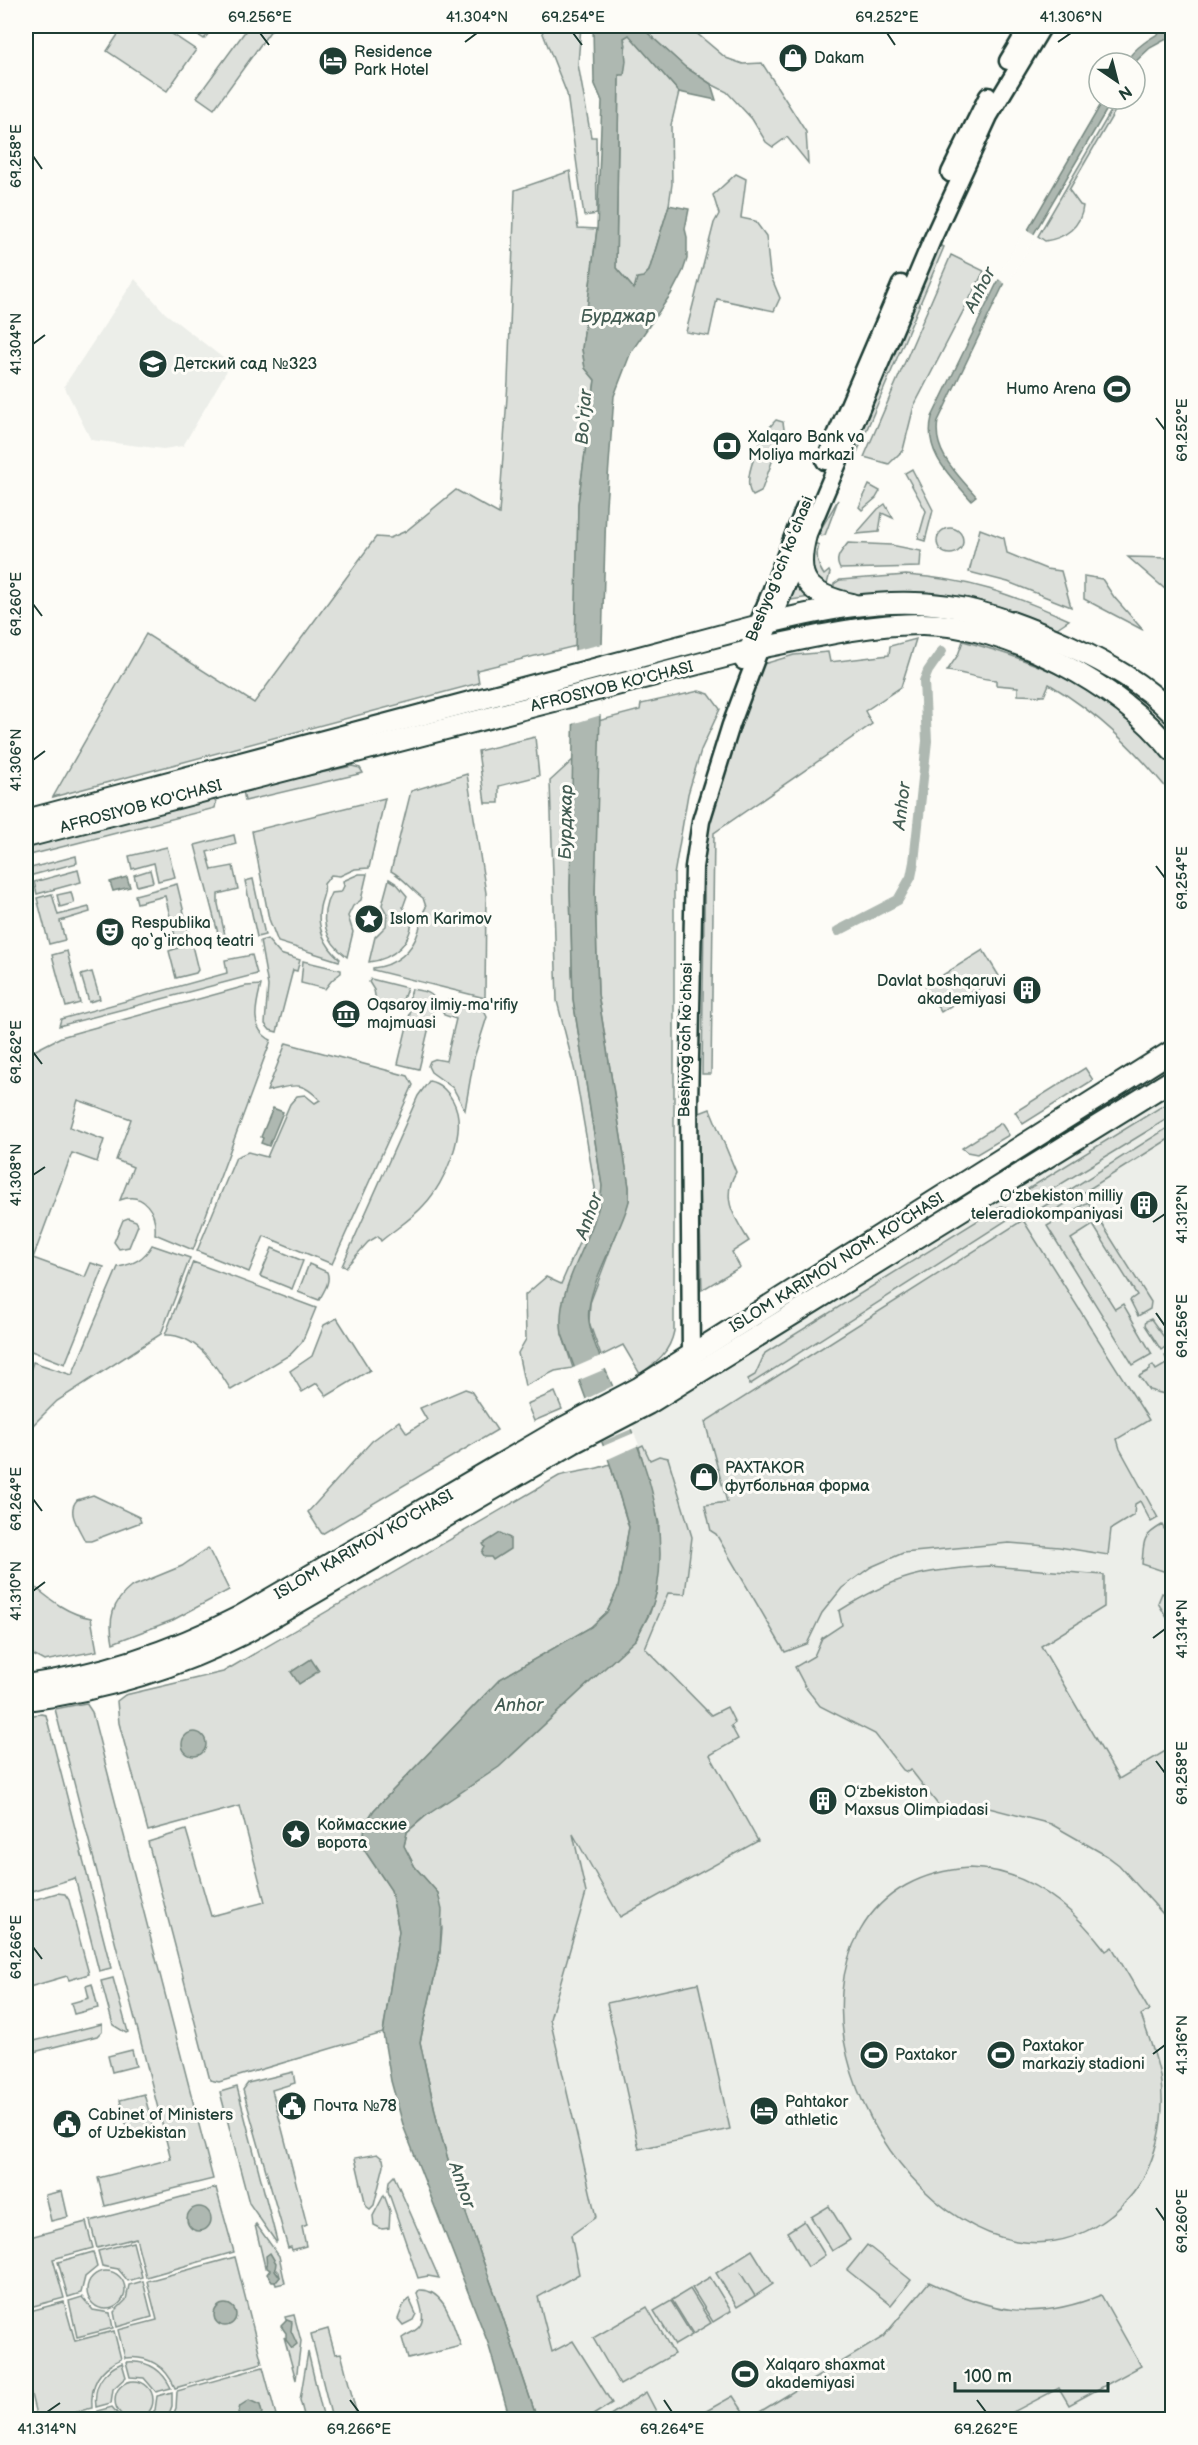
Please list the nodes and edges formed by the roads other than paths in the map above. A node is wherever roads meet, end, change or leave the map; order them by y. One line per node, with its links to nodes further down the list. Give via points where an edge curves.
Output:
1 (1029, 26): 5 (main road, Beshyogʻoch koʻchasi, via 960,150 863,369)
2 (1043, 26): 3 (main road, Beshyogʻoch koʻchasi, via 973,149)
3 (806, 535): 4 (main road, via 801,563 811,587 823,596); 5 (main road, Beshyogʻoch koʻchasi)
4 (858, 605): 5 (main road, AFROSIYOB KO'CHASI); 7 (main road, AFROSIYOB KO'CHASI, via 902,602 949,606 1008,621 1125,674)
5 (763, 625): 6 (main road, Beshyogʻoch koʻchasi); 9 (main road, AFROSIYOB KO'CHASI)
6 (753, 650): 8 (main road, AFROSIYOB KO'CHASI, via 887,626 923,624 969,629 1026,648 1087,677 1131,707); 10 (main road, AFROSIYOB KO'CHASI); 17 (main road, Beshyogʻoch koʻchasi, via 701,794 689,850)
7 (1173, 713)
8 (1173, 750)
9 (26, 820)
10 (26, 837)
11 (1173, 1051): 13 (main road, ISLOM KARIMOV NOM. KO'CHASI)
12 (1173, 1080): 14 (main road, ISLOM KARIMOV NOM. KO'CHASI)
13 (1072, 1115): 14 (main road); 15 (main road, ISLOM KARIMOV NOM. KO'CHASI)
14 (1084, 1135): 16 (main road, ISLOM KARIMOV NOM. KO'CHASI)
15 (904, 1221): 16 (main road); 17 (main road, ISLOM KARIMOV NOM. KO'CHASI)
16 (915, 1239): 18 (main road, ISLOM KARIMOV NOM. KO'CHASI)
17 (687, 1358): 18 (main road, Beshyogʻoch koʻchasi); 19 (main road, ISLOM KARIMOV KO'CHASI)
18 (685, 1381): 19 (main road, ISLOM KARIMOV KO'CHASI)
19 (644, 1396): 20 (main road, ISLOM KARIMOV KO'CHASI, via 569,1435 220,1646 162,1670)
20 (98, 1680): 21 (main road, ISLOM KARIMOV KO'CHASI); 22 (main road, ISLOM KARIMOV KO'CHASI)
21 (26, 1685)
22 (26, 1700)

